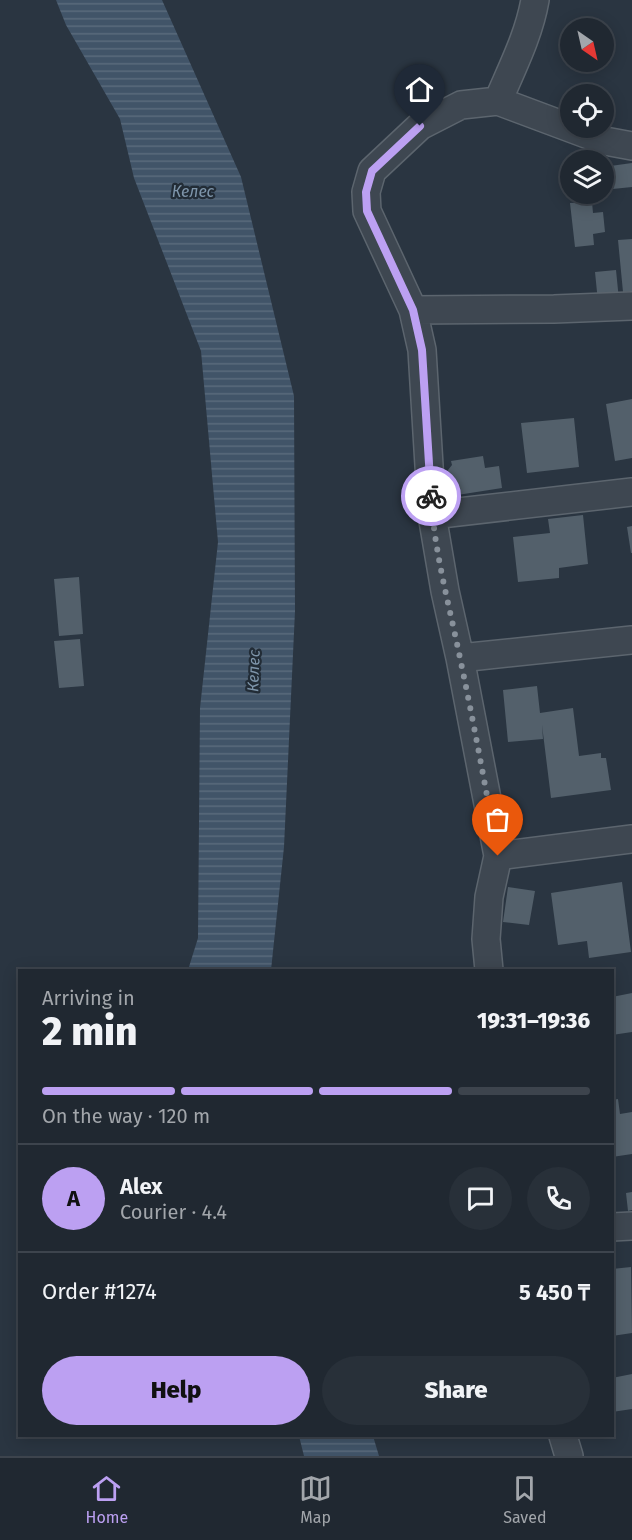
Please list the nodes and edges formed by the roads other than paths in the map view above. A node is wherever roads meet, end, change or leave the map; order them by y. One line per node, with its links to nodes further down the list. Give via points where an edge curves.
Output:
1 (535, 0): 2 (street)
2 (498, 101): 3 (street, via 605,141); 5 (street, via 461,105 420,126 372,171 366,192 367,211)
3 (632, 146)
4 (632, 306): 5 (street)
5 (413, 310): 7 (street, via 422,350)
6 (632, 492): 7 (street)
7 (432, 516): 9 (street)
8 (632, 640): 9 (street)
9 (460, 658): 11 (street)
10 (632, 840): 11 (street)
11 (498, 856): 12 (street, via 489,897)
12 (489, 969)
13 (632, 1226): 14 (street)
14 (614, 1227)
15 (563, 1437): 16 (street)
16 (569, 1456)

